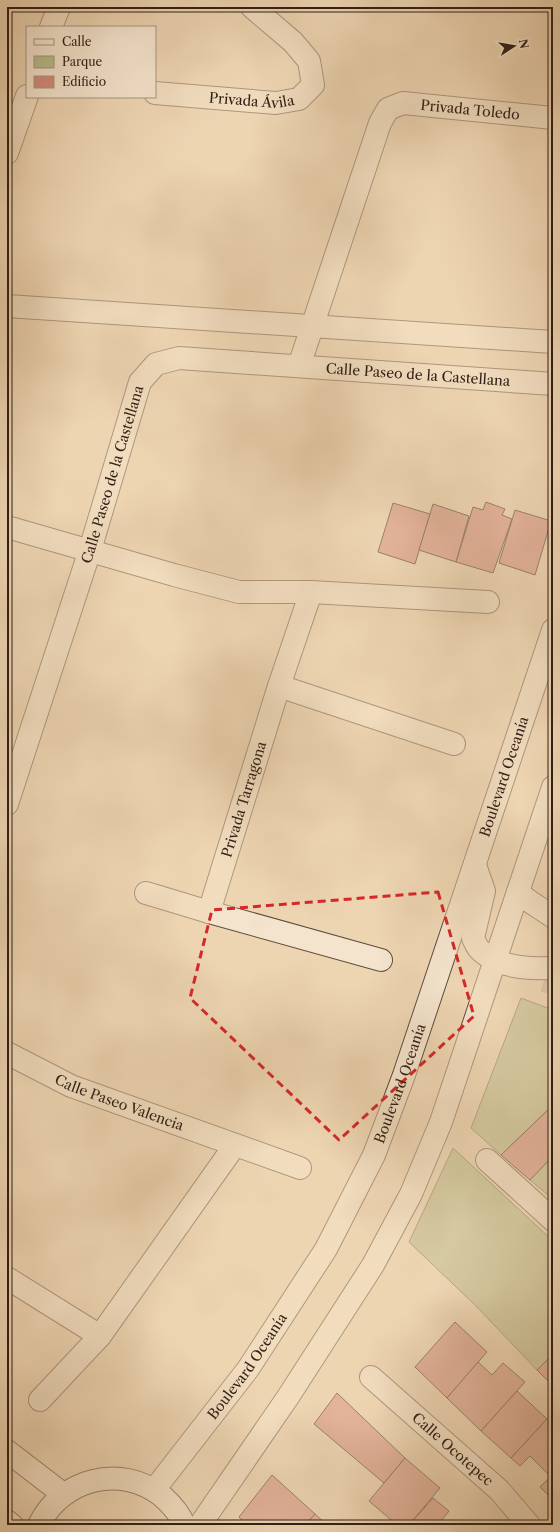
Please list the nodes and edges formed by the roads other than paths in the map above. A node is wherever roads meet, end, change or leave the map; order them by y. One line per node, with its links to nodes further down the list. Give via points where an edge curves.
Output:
1 (59, 7): 3 (street)
2 (252, 7): 4 (street, Privada Ávila, via 293,42 309,62 313,85 299,99 276,103)
3 (51, 26)
4 (156, 93)
5 (26, 98): 7 (street)
6 (553, 118): 9 (street, Privada Toledo, via 403,103 388,109 380,123)
7 (7, 153)
8 (7, 306): 9 (street)
9 (313, 325): 10 (street); 11 (street)
10 (553, 342)
11 (299, 366): 12 (street, Calle Paseo de la Castellana); 14 (street, Calle Paseo de la Castellana, via 179,358 156,364 140,382)
12 (553, 384)
13 (7, 527): 14 (street)
14 (90, 550): 15 (street, via 239,592); 21 (street, Calle Paseo de la Castellana)
15 (311, 592): 16 (street); 18 (street, Privada Tarragona)
16 (488, 602)
17 (553, 630): 22 (street, Boulevard Oceanía)
18 (279, 686): 19 (street); 26 (street, Privada Tarragona)
19 (454, 744)
20 (553, 787): 23 (street)
21 (9, 792)
22 (475, 865): 28 (street, via 484,891 472,938 480,950); 40 (street, Boulevard Oceanía, via 404,1075 374,1155 326,1249 248,1369)
23 (518, 892): 25 (street, via 527,901); 28 (street)
24 (146, 893): 26 (street)
25 (548, 911)
26 (209, 912): 27 (street)
27 (381, 960)
28 (495, 961): 29 (street); 46 (street, via 441,1122 411,1194 369,1272 288,1397)
29 (540, 973)
30 (7, 1053): 31 (street, Calle Paseo Valencia, via 71,1086)
31 (235, 1145): 33 (street, Calle Paseo Valencia); 36 (street)
32 (487, 1160): 34 (street)
33 (300, 1168)
34 (553, 1220)
35 (7, 1278): 36 (street)
36 (100, 1336): 38 (street)
37 (371, 1377): 47 (street, Calle Ocotepec, via 498,1490)
38 (40, 1400)
39 (7, 1451): 41 (street)
40 (154, 1490): 41 (street, via 132,1480 108,1478 85,1483); 45 (street, via 170,1503)
41 (63, 1494): 44 (street)
42 (7, 1521): 43 (street)
43 (12, 1525)
44 (39, 1525)
45 (184, 1525)
46 (200, 1525)
47 (529, 1525)

